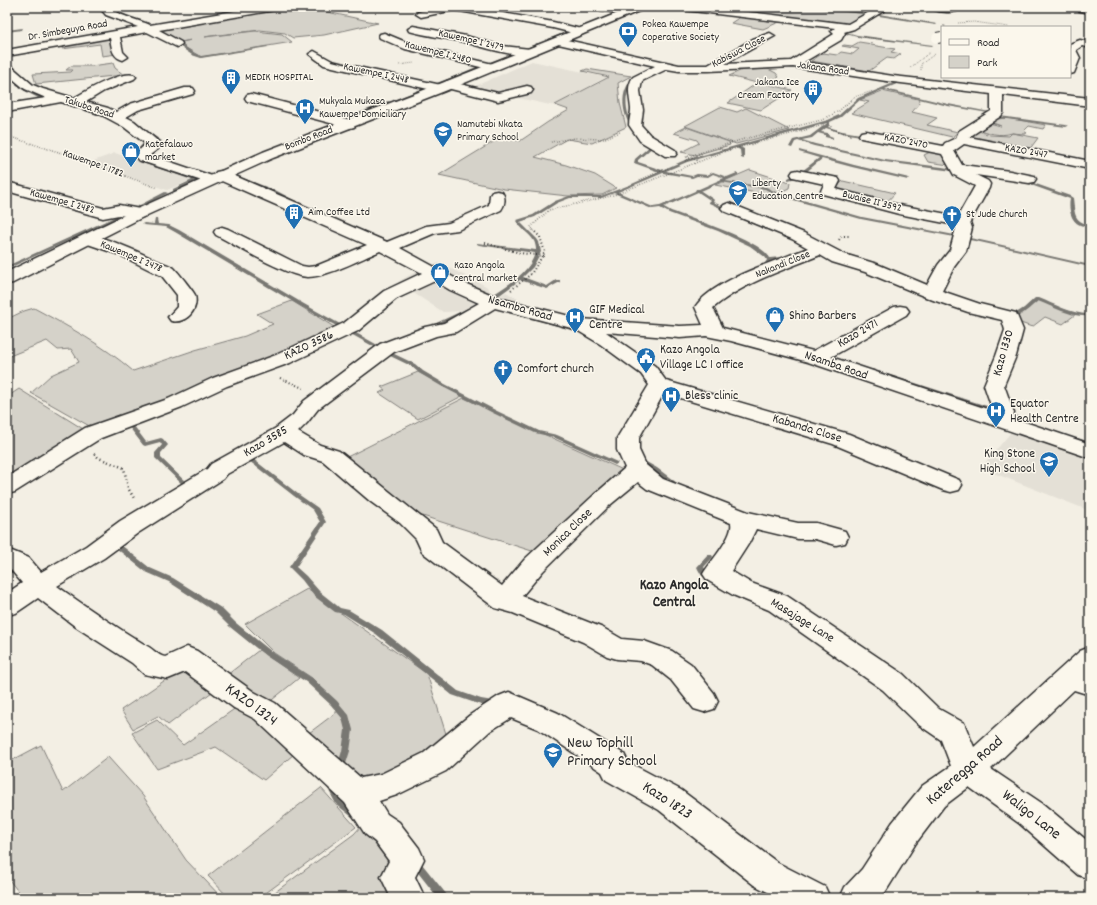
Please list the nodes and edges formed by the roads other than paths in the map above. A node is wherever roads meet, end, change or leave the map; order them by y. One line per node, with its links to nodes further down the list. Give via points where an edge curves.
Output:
1 (104, 7): 13 (street, via 109,13)
2 (275, 7): 13 (street, Dr. Simbeguya Road)
3 (600, 7): 9 (street)
4 (684, 7): 12 (street)
5 (884, 7): 12 (street)
6 (934, 7): 8 (street)
7 (1074, 7): 10 (street)
8 (955, 9)
9 (635, 10): 15 (street, Bombo Road)
10 (1090, 10)
11 (421, 14): 15 (street, via 442,8 454,8)
12 (850, 27): 28 (street, via 836,31 840,33 837,38)
13 (150, 29): 16 (street, Dr. Simbeguya Road); 20 (street)
14 (413, 29): 23 (street, Kawempe I 2479, via 501,49)
15 (581, 32): 19 (street, Bombo Road)
16 (115, 35): 24 (street, Dr. Simbeguya Road); 26 (street, via 118,53)
17 (384, 36): 30 (street, Kawempe I 2480, via 409,47)
18 (770, 36): 32 (street, Kabiswa Close)
19 (558, 41): 23 (street, Bombo Road); 29 (street, Jakana Road)
20 (177, 44)
21 (1090, 45): 22 (street, via 1080,43)
22 (1071, 48)
23 (530, 52): 30 (street, Bombo Road)
24 (7, 53)
25 (314, 54): 35 (street, Kawempe I 2448, via 342,67)
26 (123, 57)
27 (1073, 58): 34 (street)
28 (793, 64): 32 (street, Jakana Road); 38 (street, Jakana Road, via 892,80)
29 (665, 65): 32 (street, Jakana Road); 50 (street, via 637,79 634,91 638,110 635,125 645,138)
30 (493, 67): 35 (street, Bombo Road)
31 (7, 68): 40 (street, Takuba Road, via 29,87)
32 (708, 68)
33 (130, 77): 43 (street, via 100,88)
34 (1073, 79): 41 (street)
35 (444, 86): 36 (street, Kawempe I 2448, via 498,97); 46 (street, Bombo Road)
36 (527, 90)
37 (189, 91): 45 (street, via 134,106)
38 (997, 91): 41 (street, Jakana Road); 48 (street, via 997,113 964,134)
39 (251, 98): 46 (street)
40 (60, 99): 43 (street, Takuba Road); 44 (street)
41 (1073, 99): 42 (street, Jakana Road)
42 (1090, 102)
43 (75, 103): 45 (street, Takuba Road)
44 (7, 108)
45 (117, 117): 54 (street, Takuba Road, via 153,143 153,146 142,154 143,157)
46 (348, 124): 54 (street, Bombo Road)
47 (866, 135): 49 (street, KAZO 2470)
48 (962, 140): 49 (street, via 950,146); 51 (street, KAZO 2447)
49 (947, 151): 52 (street)
50 (670, 153)
51 (1090, 166)
52 (956, 168): 55 (street); 62 (street, via 965,176 983,184)
53 (798, 174): 62 (street, Bwaise II 3592, via 833,181 828,191)
54 (216, 178): 61 (street, Bombo Road); 65 (street, Nsamba Road)
55 (1029, 179)
56 (7, 186): 57 (street, Kawempe I 2482)
57 (25, 192): 59 (street); 61 (street, Kawempe I 2482, via 103,213 119,210)
58 (497, 195): 65 (street, via 496,207 452,227 432,229)
59 (7, 199)
60 (729, 208): 66 (street, Nakandi Close, via 798,236)
61 (140, 213): 64 (street, Bombo Road)
62 (963, 225): 69 (street, via 958,251 946,265)
63 (222, 232): 65 (street, via 297,270 308,272 320,270)
64 (88, 239): 68 (street, Bombo Road); 72 (street, Kawempe I 2478, via 126,252 168,272 186,295 186,308)
65 (383, 246): 67 (street, Nsamba Road)
66 (821, 250): 69 (street); 74 (street, Nakandi Close, via 758,274 711,300 704,307)
67 (436, 274): 70 (street, Nsamba Road); 82 (street, KAZO 3586, via 390,295 347,329 283,359 93,433)
68 (7, 279)
69 (932, 293): 77 (street, Kazo 1330, via 1010,317 1014,330 994,385 1004,413)
70 (493, 302): 73 (street, Nsamba Road); 78 (street, Kazo 3585, via 449,328 432,331 387,348 311,405)
71 (900, 311): 75 (street, Kazo 2471)
72 (177, 317)
73 (581, 325): 74 (street, Nsamba Road); 76 (street, via 607,340 648,370)
74 (716, 332): 75 (street, Nsamba Road)
75 (815, 358): 77 (street, Nsamba Road)
76 (659, 385): 80 (street, via 628,438 628,450); 81 (street, Kabanda Close, via 841,439)
77 (1002, 421): 79 (street, Nsamba Road)
78 (284, 433): 86 (street, Kazo 3585, via 219,469 216,474 129,527 95,552); 87 (street, via 312,450 330,456 408,518 426,535 431,546)
79 (1090, 451)
80 (637, 469): 83 (street, via 655,484); 87 (street, Monica Close, via 534,565)
81 (951, 485)
82 (7, 487)
83 (741, 518): 84 (street); 91 (street, Masajage Lane, via 744,526 742,536 723,560 716,574 742,589 778,603 893,682 928,717 953,732)
84 (836, 537)
85 (7, 557): 86 (street, via 20,564)
86 (35, 583): 88 (street, Kazo 3585); 92 (street, KAZO 1324, via 154,666 168,668 187,658 244,700 265,711)
87 (504, 601): 90 (street, via 586,632 617,648 644,651 662,658 681,672)
88 (7, 606)
89 (1083, 673): 91 (street, Kateregga Road)
90 (704, 701)
91 (968, 771): 93 (street, Waligo Lane, via 989,782 1051,829); 96 (street, Kateregga Road, via 933,796 904,833 874,880)
92 (356, 793): 94 (street, KAZO 1324, via 376,824 387,832 407,859 398,877); 95 (street, Kazo 1823, via 386,786 435,762 480,723 509,704 548,721 613,763 617,771 670,800 766,874)
93 (1090, 864)
94 (408, 898)
95 (813, 898)
96 (857, 898)

